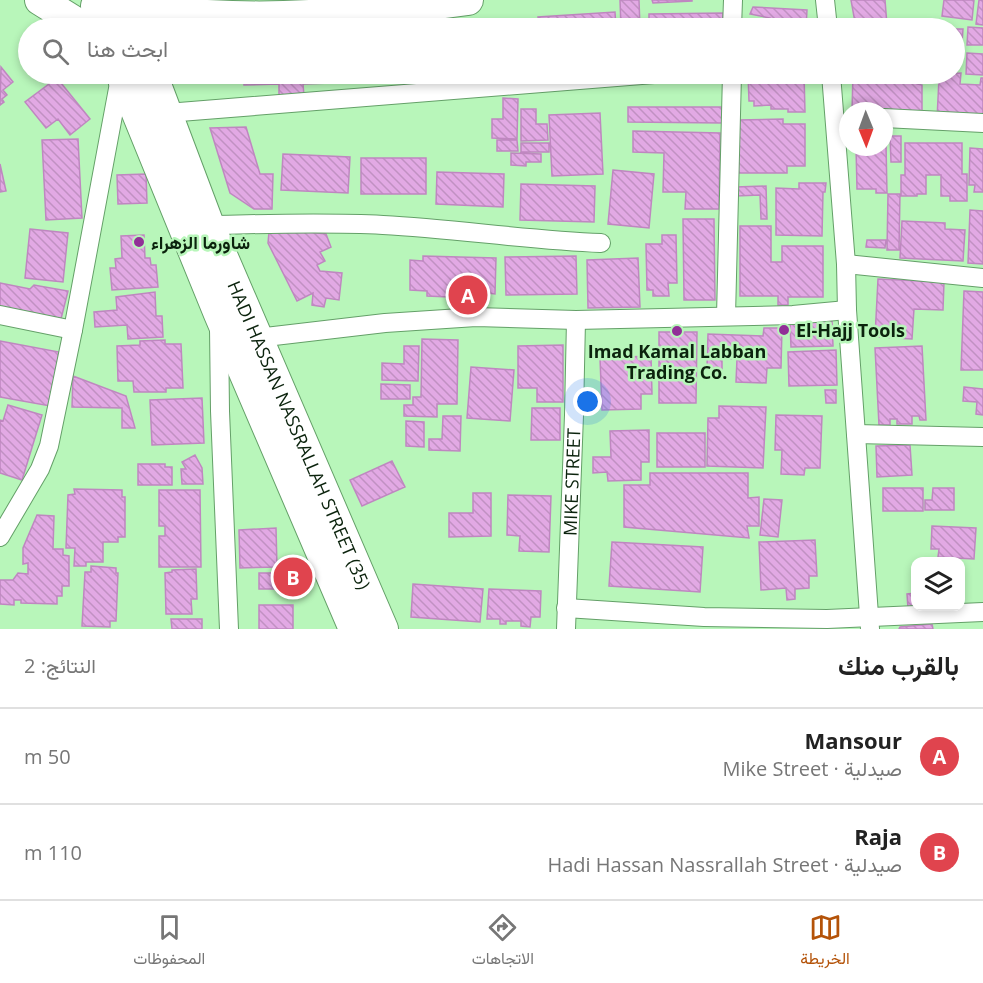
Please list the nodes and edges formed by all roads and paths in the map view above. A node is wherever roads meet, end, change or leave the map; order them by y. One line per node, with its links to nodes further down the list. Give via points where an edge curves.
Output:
1 (40, 0): 5 (highway)
2 (468, 0): 7 (highway)
3 (733, 0): 8 (street)
4 (825, 0): 9 (street)
5 (109, 14): 6 (highway)
6 (158, 18)
7 (259, 18)
8 (732, 18)
9 (827, 18)
10 (119, 84): 29 (street)
11 (125, 84): 25 (highway)
12 (302, 84): 15 (street)
13 (732, 84): 27 (street)
14 (833, 84): 16 (street)
15 (161, 88): 20 (highway, HADI HASSAN NASSRALLAH STREET (35))
16 (839, 108)
17 (893, 118): 18 (street)
18 (983, 123)
19 (842, 156): 22 (street)
20 (209, 225): 21 (street, via 384,225); 30 (highway, HADI HASSAN NASSRALLAH STREET (35))
21 (601, 243)
22 (846, 264): 23 (street); 24 (street)
23 (983, 278)
24 (847, 310): 27 (street); 31 (street)
25 (219, 314): 37 (street); 38 (highway)
26 (0, 315): 29 (street)
27 (726, 316): 28 (street)
28 (576, 320): 30 (street, via 466,317); 34 (street, MIKE STREET)
29 (73, 330): 33 (street, via 45,458)
30 (257, 338): 39 (highway, HADI HASSAN NASSRALLAH STREET (35))
31 (856, 434): 32 (street); 36 (street)
32 (983, 437)
33 (0, 537)
34 (566, 608): 36 (street); 40 (street, MIKE STREET)
35 (983, 612): 36 (street)
36 (870, 624)
37 (230, 629)
38 (354, 629)
39 (383, 629)
40 (566, 629)

